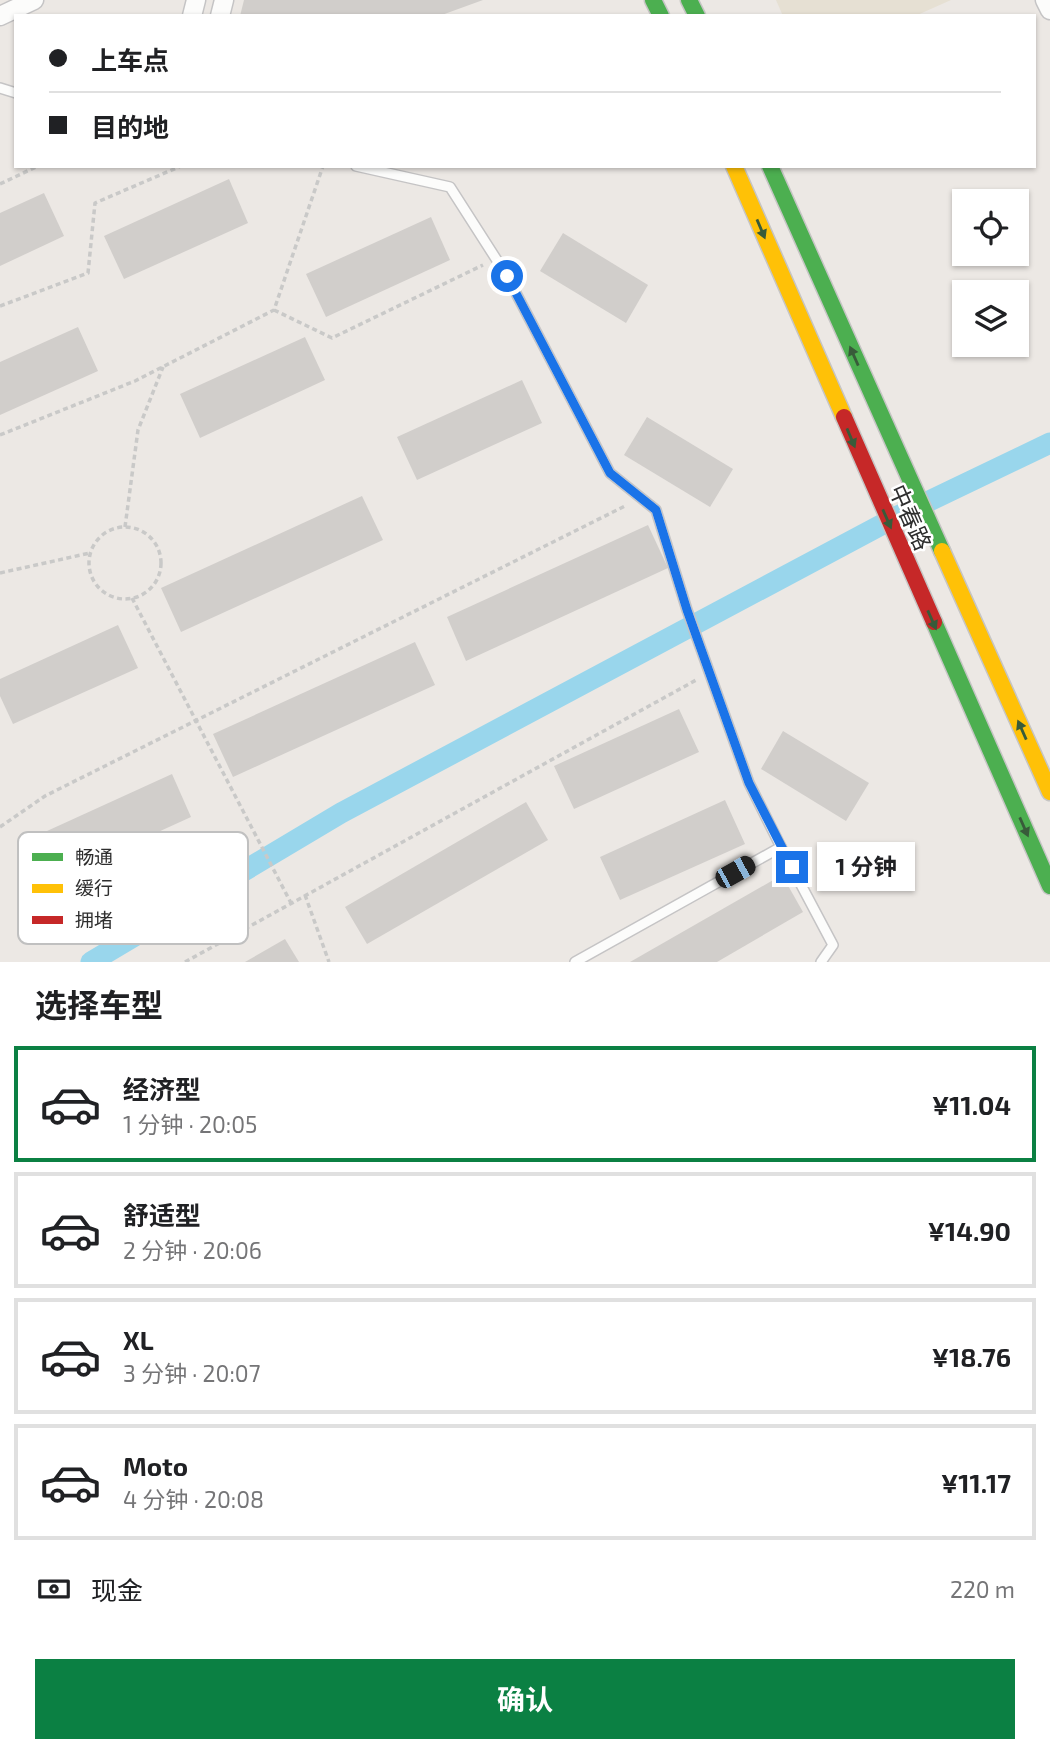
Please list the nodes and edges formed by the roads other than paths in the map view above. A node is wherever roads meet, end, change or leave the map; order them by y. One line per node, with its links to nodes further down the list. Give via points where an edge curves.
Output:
1 (34, 0): 4 (street)
2 (1045, 0): 3 (street)
3 (1050, 10)
4 (0, 16)
5 (365, 168): 9 (lane, via 450,187 496,259 610,473 656,510 749,783)
6 (735, 168): 10 (main road, 中春路, one-way to 10)
7 (771, 168): 8 (main road, 中春路, one-way to 7)
8 (1050, 792)
9 (781, 847): 11 (lane); 12 (lane, via 833,945)
10 (1050, 886)
11 (575, 962)
12 (821, 962)

